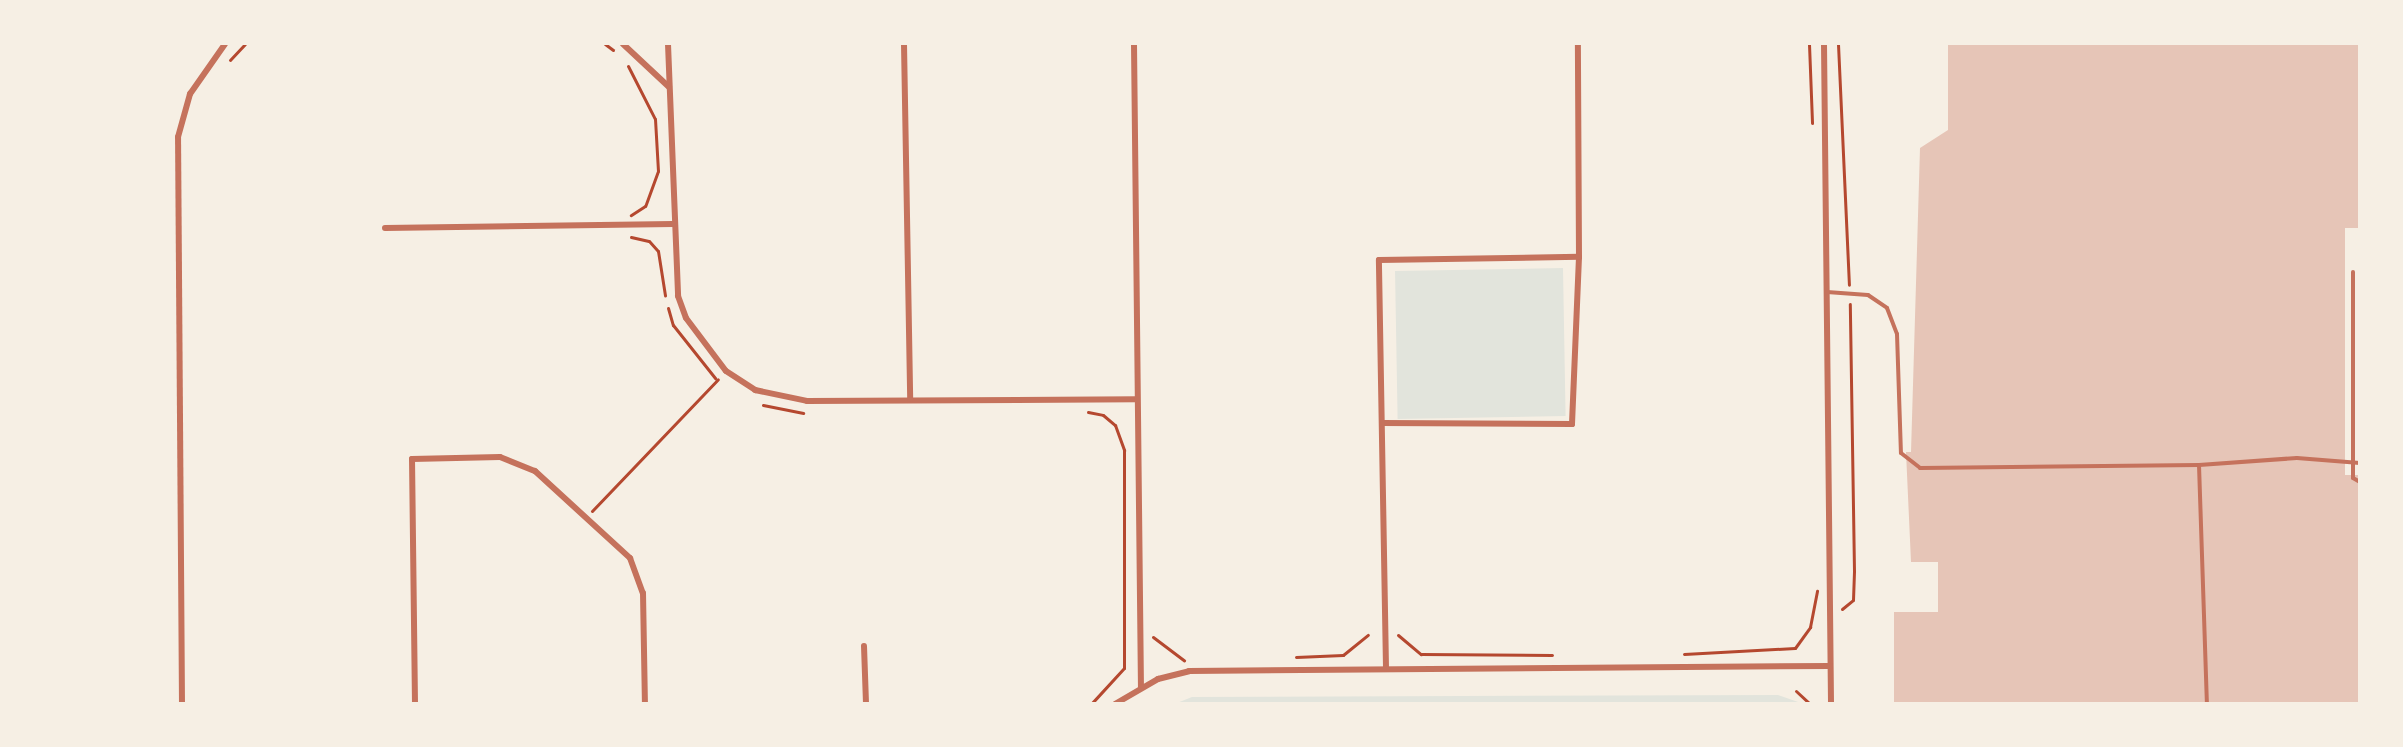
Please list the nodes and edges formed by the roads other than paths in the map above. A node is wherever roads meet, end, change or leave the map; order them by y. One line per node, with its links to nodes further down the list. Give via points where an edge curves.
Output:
1 (225, 44): 24 (street, via 190,94 178,136)
2 (623, 44): 8 (street)
3 (668, 44): 8 (street)
4 (904, 44): 14 (street)
5 (1134, 44): 15 (street)
6 (1578, 44): 11 (street)
7 (1824, 44): 13 (street)
8 (669, 87): 9 (street)
9 (673, 224): 10 (street); 14 (street, via 678,296 686,318 726,371 779,398)
10 (385, 228)
11 (1579, 257): 16 (street, via 1572,424); 16 (street, via 1379,260)
12 (2353, 272): 19 (lane, via 2353,478)
13 (1827, 292): 18 (lane, via 1868,295 1887,308 1897,334 1901,453 1920,468); 21 (street)
14 (910, 399): 15 (street)
15 (1137, 399): 23 (street)
16 (1382, 423): 22 (street)
17 (2360, 464): 18 (lane, via 2297,458)
18 (2199, 465): 30 (lane)
19 (2360, 482)
20 (864, 646): 27 (street)
21 (1830, 666): 22 (street); 29 (street)
22 (1386, 668): 23 (street, via 1189,671)
23 (1141, 687): 28 (street)
24 (182, 704)
25 (416, 704): 26 (street, via 412,459 500,457 535,471 630,558 643,593)
26 (645, 704)
27 (866, 704)
28 (1115, 704)
29 (1831, 704)
30 (2207, 704)

